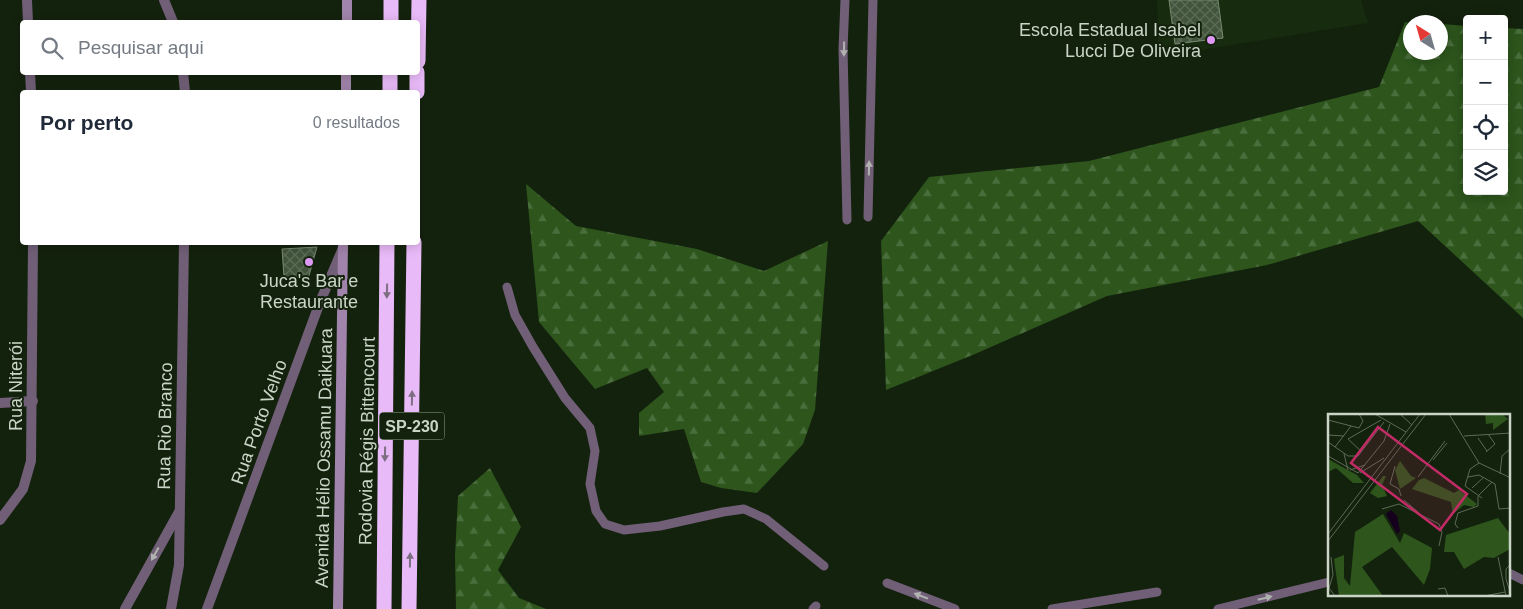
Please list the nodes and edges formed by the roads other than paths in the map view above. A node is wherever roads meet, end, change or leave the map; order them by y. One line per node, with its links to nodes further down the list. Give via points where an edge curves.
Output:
1 (27, 0): 8 (street)
2 (164, 0): 9 (street)
3 (347, 0): 10 (street)
4 (391, 0): 11 (highway)
5 (419, 0): 12 (highway)
6 (845, 0): 24 (lane, one-way to 24)
7 (873, 0): 23 (lane, one-way to 7)
8 (28, 20)
9 (172, 20)
10 (347, 20)
11 (391, 20)
12 (419, 20)
13 (30, 75): 18 (street)
14 (183, 75): 19 (street)
15 (346, 75): 20 (street)
16 (390, 75): 21 (highway)
17 (417, 75): 22 (highway)
18 (31, 90)
19 (185, 90)
20 (346, 90)
21 (390, 90)
22 (417, 90)
23 (868, 217)
24 (846, 220)
25 (32, 245): 31 (street, Rua Niterói)
26 (184, 245): 33 (street, Rua Rio Branco)
27 (343, 245): 43 (street, Rua Porto Velho); 44 (street, Avenida Hélio Ossamu Daikuara)
28 (388, 245): 45 (highway, Rodovia Régis Bittencourt / SP-230, one-way to 45)
29 (414, 245): 46 (highway, SP-230, one-way to 29)
30 (507, 287): 35 (lane, via 515,315 532,347 565,398 590,428 595,451 590,484 596,512 605,524 624,530 744,509 766,519)
31 (33, 401): 32 (street); 34 (street, Rua Niterói, via 31,461 23,489)
32 (0, 403)
33 (179, 512): 41 (street, one-way to 41); 42 (street, Rua Rio Branco, via 179,566)
34 (0, 520)
35 (824, 566)
36 (1510, 574): 37 (lane)
37 (1523, 580)
38 (1328, 582): 49 (lane, one-way to 38)
39 (887, 583): 47 (lane, one-way to 39)
40 (1157, 592): 48 (lane)
41 (125, 609)
42 (171, 609)
43 (207, 609)
44 (338, 609)
45 (384, 609)
46 (409, 609)
47 (955, 609)
48 (1052, 609)
49 (1218, 609)

